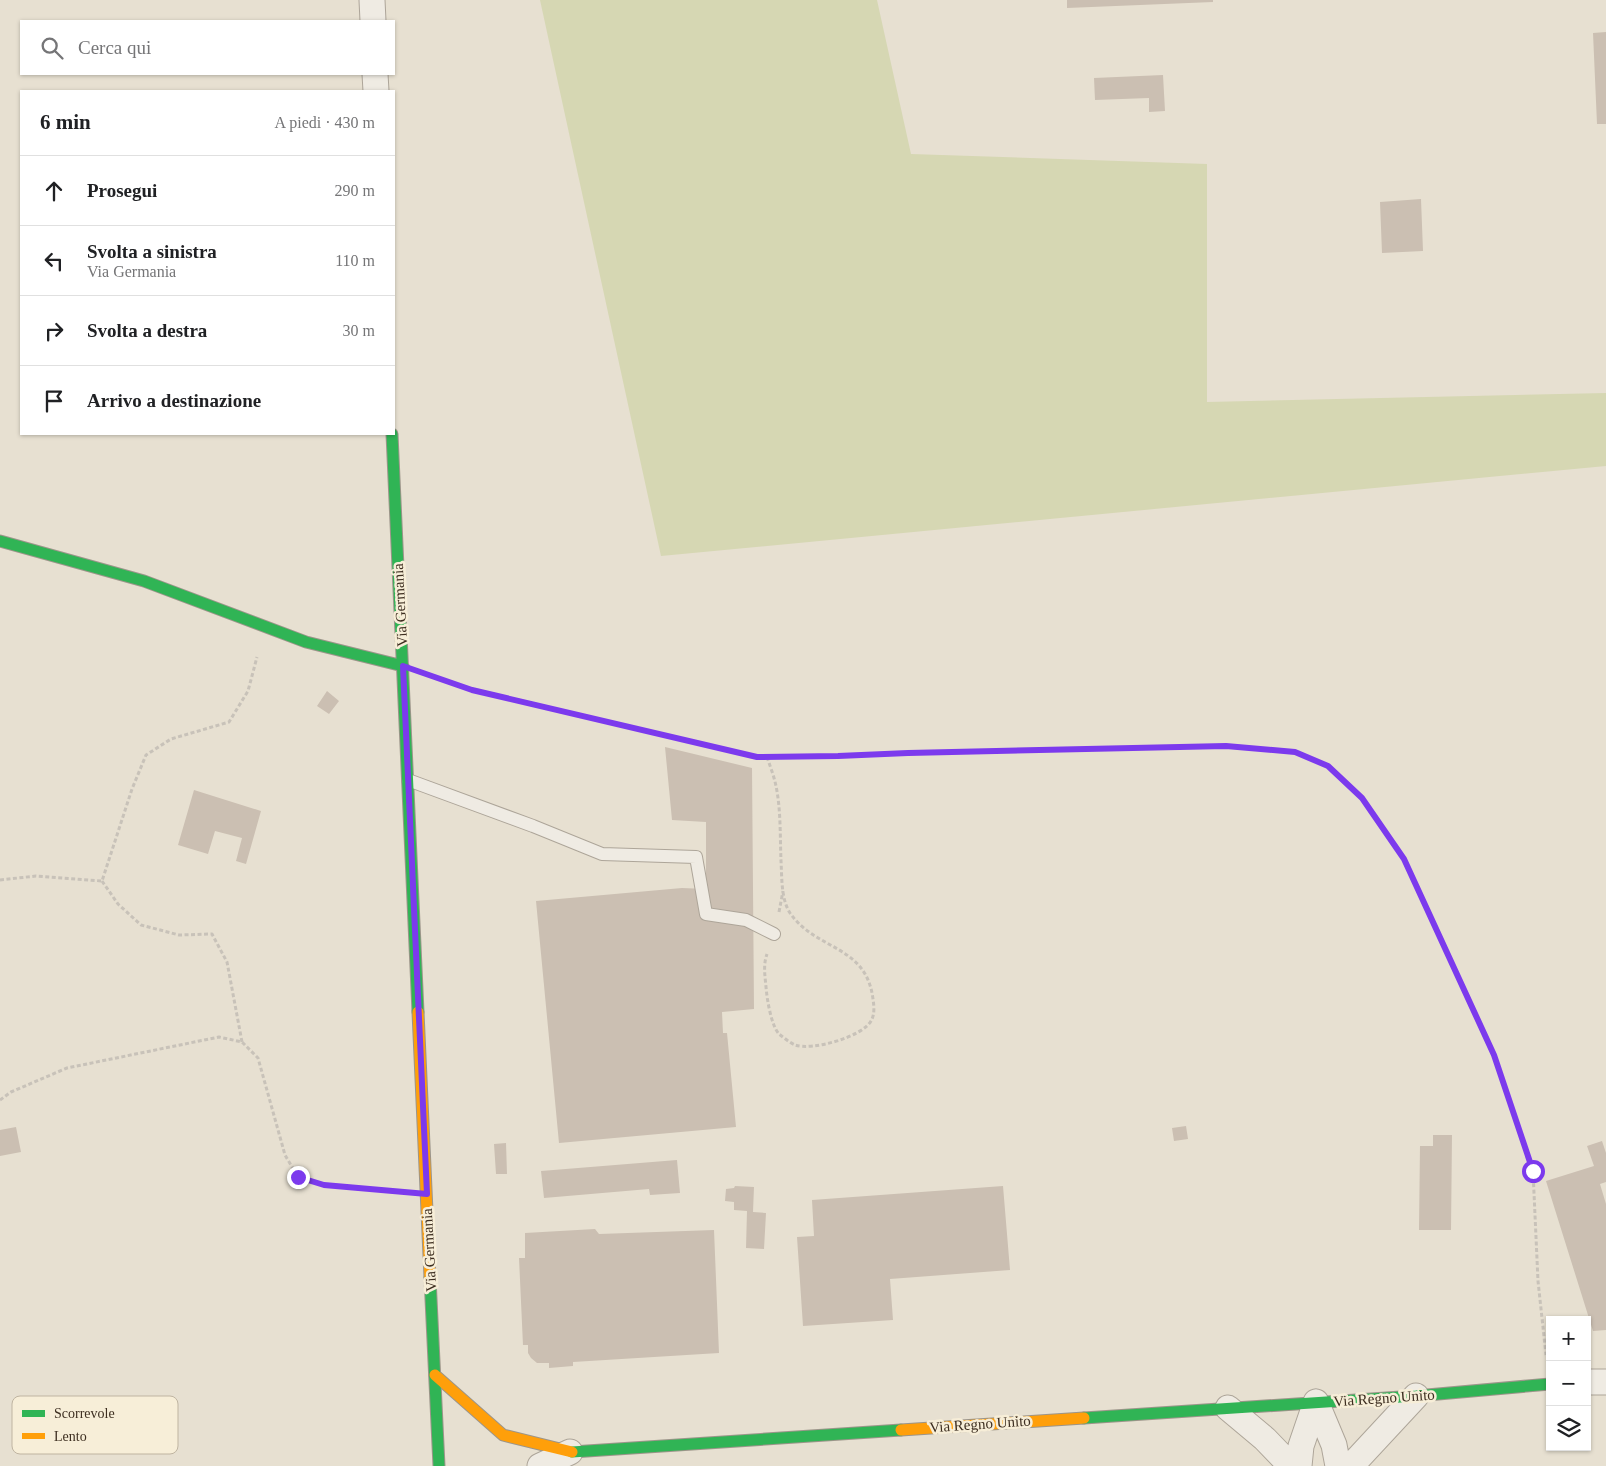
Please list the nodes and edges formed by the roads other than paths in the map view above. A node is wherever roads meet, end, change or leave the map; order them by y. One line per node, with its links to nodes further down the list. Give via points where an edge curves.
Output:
1 (372, 0): 2 (street)
2 (373, 20)
3 (375, 75): 4 (street)
4 (376, 90)
5 (392, 435): 7 (street, Via Germania)
6 (0, 541): 7 (street, via 144,582 306,642)
7 (403, 666): 8 (street, Via Germania)
8 (408, 780): 9 (lane, via 602,854 696,857 706,914 746,920); 10 (street, Via Germania)
9 (774, 934)
10 (435, 1375): 17 (street, Via Regno Unito, via 503,1435); 18 (street, Via Germania)
11 (1591, 1382): 12 (street)
12 (1606, 1382)
13 (1546, 1384): 14 (street, Via Regno Unito)
14 (1416, 1396): 15 (street, Via Regno Unito); 23 (street)
15 (1316, 1402): 16 (street, Via Regno Unito); 21 (street, via 1301,1446); 22 (street, via 1334,1445)
16 (1228, 1408): 17 (street, Via Regno Unito); 20 (street)
17 (570, 1452): 19 (street)
18 (439, 1466)
19 (540, 1466)
20 (1291, 1466)
21 (1299, 1466)
22 (1338, 1466)
23 (1351, 1466)

